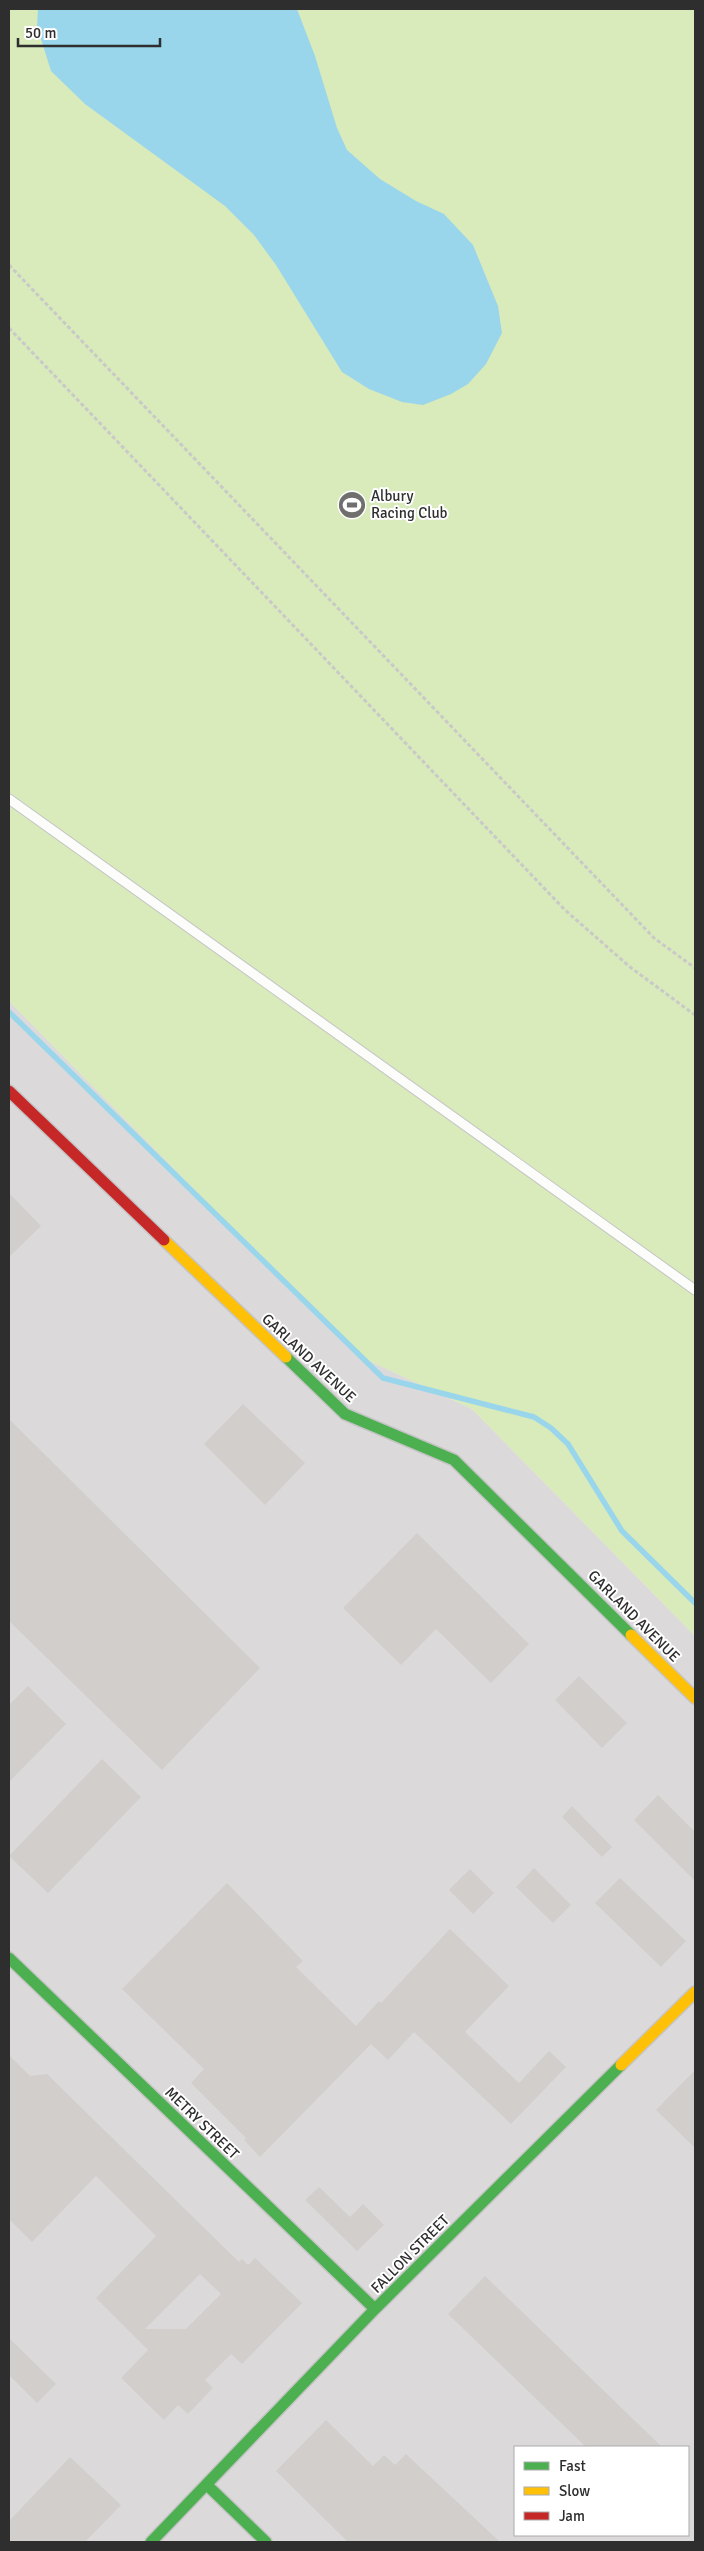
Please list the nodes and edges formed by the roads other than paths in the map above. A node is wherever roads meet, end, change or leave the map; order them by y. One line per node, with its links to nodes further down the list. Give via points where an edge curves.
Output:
1 (9, 799): 3 (lane)
2 (9, 1092): 4 (street, GARLAND AVENUE, via 346,1414 454,1460)
3 (695, 1290)
4 (695, 1698)
5 (9, 1958): 7 (street, METRY STREET)
6 (695, 1992): 7 (street, FALLON STREET)
7 (375, 2309): 8 (street, FALLON STREET)
8 (207, 2485): 9 (street, FALLON STREET); 10 (street)
9 (151, 2542)
10 (266, 2542)

